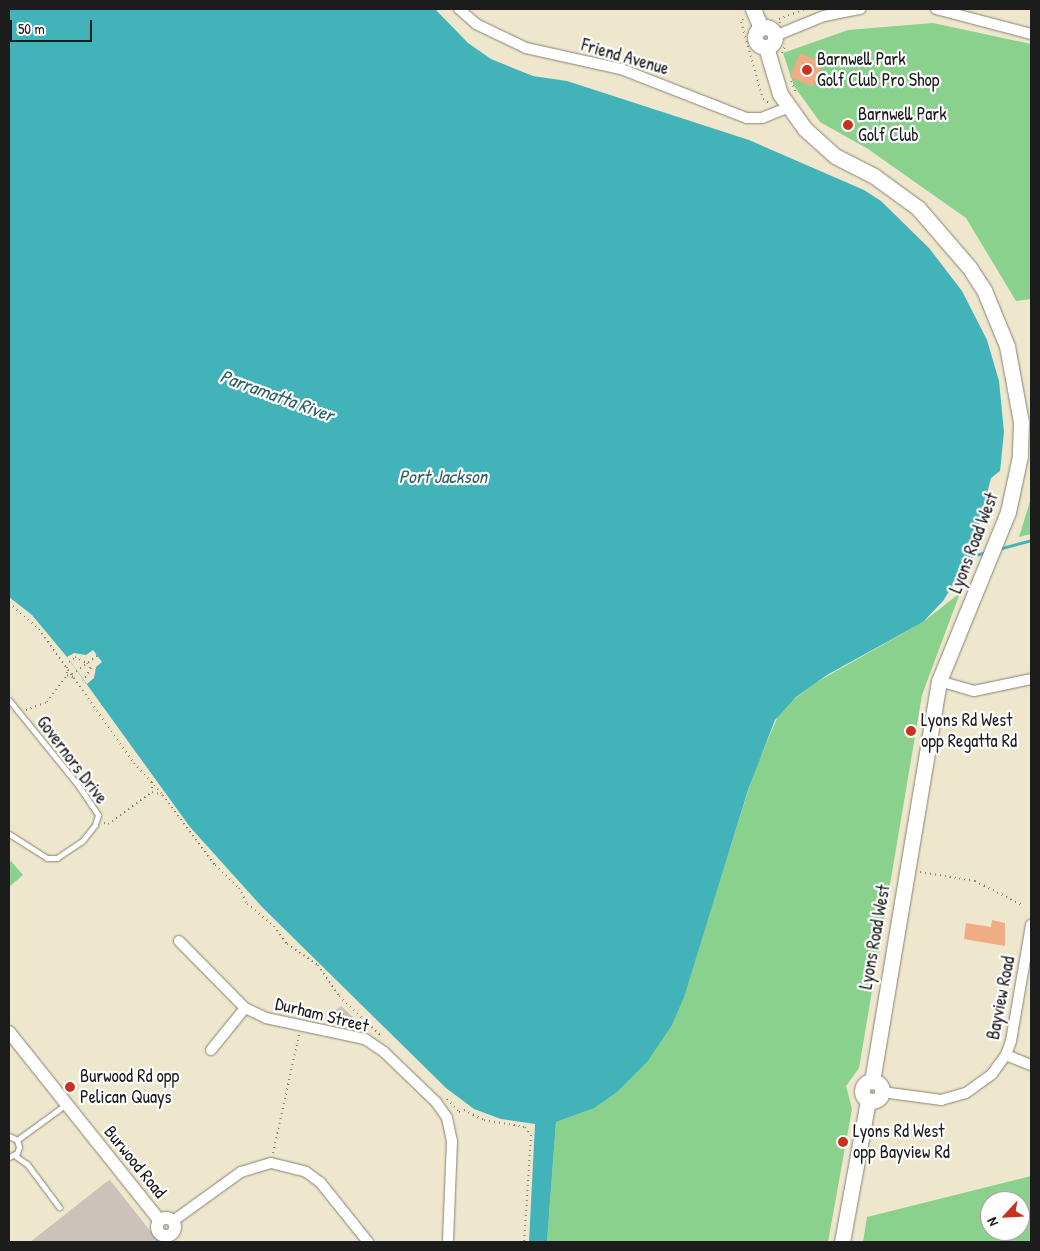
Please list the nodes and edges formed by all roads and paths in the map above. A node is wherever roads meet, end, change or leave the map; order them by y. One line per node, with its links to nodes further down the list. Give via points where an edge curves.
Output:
1 (459, 9): 14 (street, Friend Avenue, via 476,24 526,48 621,69 747,118 762,118)
2 (753, 9): 9 (main road, via 761,28 770,29)
3 (806, 9): 6 (path)
4 (860, 9): 9 (street, via 824,16)
5 (936, 9): 8 (street)
6 (779, 19)
7 (741, 22): 12 (path)
8 (1031, 34)
9 (776, 42): 10 (path); 14 (main road, Lyons Road West, via 769,66)
10 (784, 61)
11 (790, 79): 13 (path)
12 (763, 94)
13 (801, 100)
14 (787, 108): 24 (main road, Lyons Road West, via 820,144 874,176 918,208 955,248 984,290 1007,346 1021,422 1015,485 998,540)
15 (9, 603): 19 (path, via 39,629 58,659)
16 (100, 654): 18 (path)
17 (69, 662): 18 (path, via 75,657)
18 (87, 663): 20 (path); 25 (path, via 91,668)
19 (68, 667): 20 (path); 21 (path)
20 (72, 674): 22 (path)
21 (67, 676): 22 (path); 27 (path, via 47,702)
22 (74, 677): 28 (path, via 134,763)
23 (1031, 679): 24 (street, via 974,691)
24 (940, 680): 44 (main road, Lyons Road West)
25 (83, 681)
26 (9, 700): 27 (lane, Governors Drive)
27 (20, 713): 31 (lane, Governors Drive, via 94,806)
28 (152, 781): 29 (path); 30 (path)
29 (152, 792): 30 (path); 31 (path, via 108,824)
30 (163, 795): 40 (path, via 215,865 239,888 247,904 274,926 287,944 318,965 339,996)
31 (97, 821): 32 (lane, Governors Drive, via 82,841 57,858 47,858)
32 (9, 834)
33 (920, 872): 34 (path, via 975,881)
34 (1022, 905)
35 (1031, 924): 42 (street, Bayview Road, via 1014,1028)
36 (179, 941): 37 (street, Durham Street)
37 (246, 1008): 38 (street, Durham Street, via 266,1018); 41 (street)
38 (302, 1025): 50 (path); 56 (street, Durham Street, via 365,1039 384,1052 447,1118 452,1141)
39 (9, 1032): 46 (street, Burwood Road)
40 (384, 1040)
41 (211, 1050)
42 (1006, 1055): 43 (street); 44 (street, Bayview Road, via 978,1086 955,1098 927,1100)
43 (1031, 1065)
44 (877, 1087): 58 (main road, Lyons Road West, via 862,1089 868,1100)
45 (446, 1097): 57 (path, via 459,1112 464,1110 484,1120 525,1127 532,1135)
46 (66, 1104): 48 (lane); 52 (street, Burwood Road)
47 (9, 1136): 48 (lane)
48 (17, 1140): 49 (lane, via 19,1146)
49 (11, 1156): 51 (lane, via 33,1171)
50 (271, 1162): 53 (street, via 240,1172); 55 (street, via 306,1172 320,1182)
51 (60, 1207)
52 (160, 1220): 53 (street); 54 (street, Burwood Road, via 157,1229 160,1234)
53 (173, 1221): 54 (street)
54 (174, 1239)
55 (368, 1242)
56 (448, 1242)
57 (524, 1242)
58 (842, 1242)

